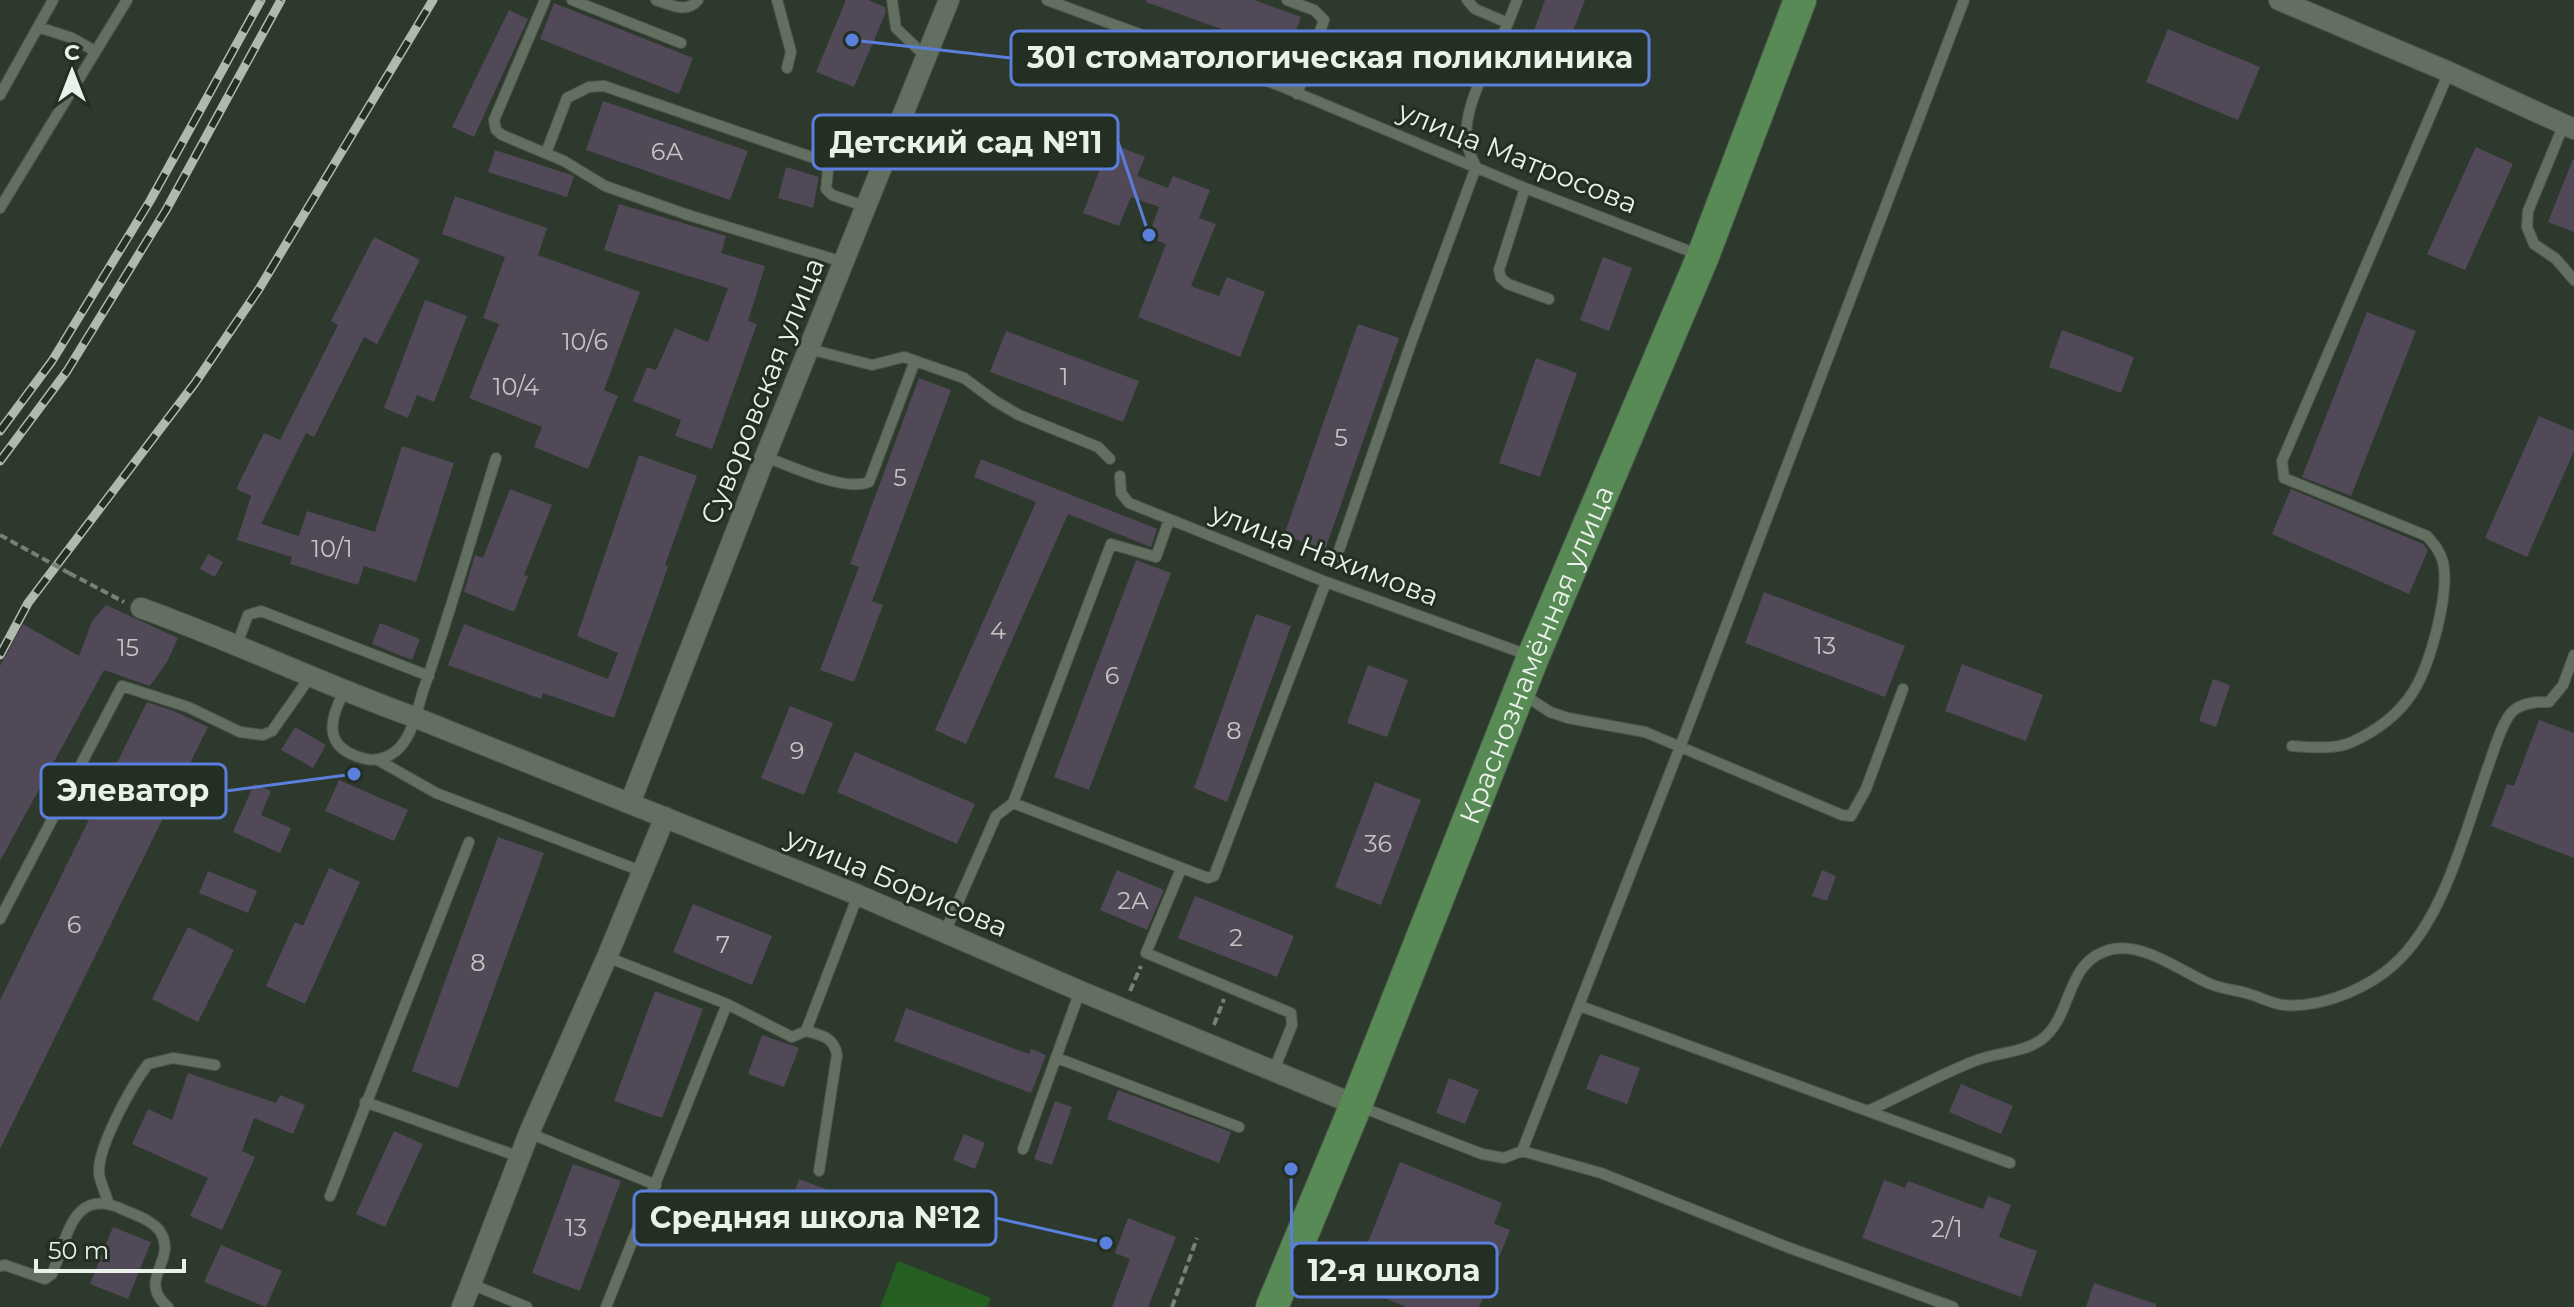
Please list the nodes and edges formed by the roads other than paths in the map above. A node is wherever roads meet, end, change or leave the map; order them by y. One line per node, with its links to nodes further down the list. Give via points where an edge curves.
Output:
1 (53, 0): 18 (lane)
2 (127, 0): 20 (lane)
3 (545, 0): 27 (lane, via 494,120 502,135)
4 (572, 0): 19 (lane)
5 (656, 0): 6 (lane, via 681,9)
6 (698, 0)
7 (777, 0): 22 (lane, via 791,52)
8 (892, 0): 21 (lane, via 896,28)
9 (949, 0): 21 (street, Суворовская улица)
10 (1047, 0): 24 (lane, улица Матросова)
11 (1287, 0): 24 (lane, via 1314,10 1324,20)
12 (1467, 0): 17 (lane)
13 (1517, 0): 17 (lane)
14 (1800, 0): 32 (main road, Краснознамённая улица)
15 (1964, 0): 56 (lane)
16 (2279, 0): 23 (street)
17 (1508, 23): 28 (lane, via 1470,115 1467,143)
18 (38, 27): 20 (lane); 25 (lane)
19 (681, 43)
20 (95, 51): 31 (lane)
21 (926, 57): 30 (street, Суворовская улица)
22 (787, 68)
23 (2449, 72): 26 (street); 55 (lane, via 2282,461 2284,478 2427,536 2438,548 2443,591 2434,637 2412,693 2378,728 2348,744)
24 (1297, 94): 28 (lane, улица Матросова)
25 (0, 95)
26 (2569, 126): 34 (lane, via 2528,211 2527,227 2534,244)
27 (546, 153): 30 (lane, via 567,98 604,86 820,160 828,170 826,189); 33 (lane, via 605,186)
28 (1476, 167): 29 (lane, улица Матросова); 43 (lane)
29 (1525, 188): 32 (lane, улица Матросова); 35 (lane, via 1499,270 1508,284)
30 (867, 207): 33 (street, Суворовская улица)
31 (0, 208)
32 (1703, 256): 48 (main road, Краснознамённая улица)
33 (844, 262): 36 (street, Суворовская улица)
34 (2574, 280)
35 (1549, 299)
36 (809, 349): 37 (lane, via 872,365 904,357); 38 (street, Суворовская улица)
37 (915, 361): 38 (lane, via 869,482 858,486 834,481); 40 (lane, via 964,378 1007,408 1098,447)
38 (765, 457): 58 (street, Суворовская улица)
39 (496, 458): 49 (lane)
40 (1110, 459)
41 (1120, 476): 42 (lane, улица Нахимова, via 1121,493 1129,503)
42 (1169, 520): 44 (lane, улица Нахимова); 59 (lane, via 1156,557 1111,544)
43 (1337, 556)
44 (1326, 582): 48 (lane, улица Нахимова); 62 (lane, via 1214,876)
45 (141, 608): 46 (street, улица Борисова)
46 (236, 647): 49 (lane, via 248,615 261,611); 50 (street, улица Борисова)
47 (2574, 655): 77 (lane, via 2563,685 2549,702 2531,702 2513,711 2498,737 2441,897 2417,942 2367,985 2314,1003 2283,1005 2210,984 2133,949 2113,949 2077,972 2059,1018 2042,1040 1975,1060)
48 (1533, 657): 53 (main road, Краснознамённая улица)
49 (429, 676): 54 (lane)
50 (310, 677): 52 (street, улица Борисова); 65 (lane, via 272,731 263,735 240,732 188,707 122,686)
51 (1903, 689): 56 (lane, via 1851,816)
52 (344, 692): 54 (street, улица Борисова); 57 (lane, via 331,716 332,735 351,755)
53 (1519, 692): 56 (lane, via 1550,712 1645,732); 76 (main road, Краснознамённая улица)
54 (414, 717): 57 (lane, via 405,742); 58 (street, улица Борисова)
55 (2292, 746)
56 (1680, 747): 70 (lane)
57 (378, 760): 63 (lane, via 436,793)
58 (630, 803): 60 (street, улица Борисова)
59 (1013, 803): 62 (lane); 66 (lane, via 996,816)
60 (665, 817): 63 (street); 64 (street, улица Борисова)
61 (469, 842): 75 (lane)
62 (1181, 869): 74 (lane, via 1146,953 1291,1013 1292,1025)
63 (641, 871): 67 (street)
64 (858, 895): 66 (street, улица Борисова); 71 (lane)
65 (0, 919)
66 (945, 932): 68 (street, улица Борисова)
67 (607, 957): 69 (lane); 79 (street)
68 (1080, 991): 72 (lane); 74 (street, улица Борисова)
69 (727, 1004): 71 (lane, via 792,1037); 85 (lane)
70 (1580, 1006): 77 (lane); 81 (lane)
71 (806, 1031): 84 (lane, via 830,1039 837,1055)
72 (1057, 1058): 78 (lane); 80 (lane)
73 (215, 1065): 87 (lane, via 173,1058 148,1064 132,1084 99,1171)
74 (1274, 1070): 76 (street, улица Борисова)
75 (365, 1102): 82 (lane); 86 (lane)
76 (1356, 1105): 81 (lane, via 1482,1154 1504,1158); 94 (main road, Краснознамённая улица)
77 (1868, 1111): 83 (lane)
78 (1239, 1127)
79 (529, 1133): 82 (street); 85 (lane)
80 (1023, 1149)
81 (1522, 1151): 95 (lane, via 1601,1173)
82 (520, 1157): 89 (street)
83 (2010, 1163)
84 (819, 1171)
85 (656, 1185): 93 (lane)
86 (330, 1196)
87 (108, 1202): 88 (lane, via 92,1202 79,1211 52,1274 45,1279); 90 (lane, via 161,1233 164,1253 154,1281 157,1297)
88 (0, 1266)
89 (471, 1284): 91 (street); 92 (lane)
90 (168, 1307)
91 (462, 1307)
92 (527, 1307)
93 (606, 1307)
94 (1272, 1307)
95 (1953, 1307)

